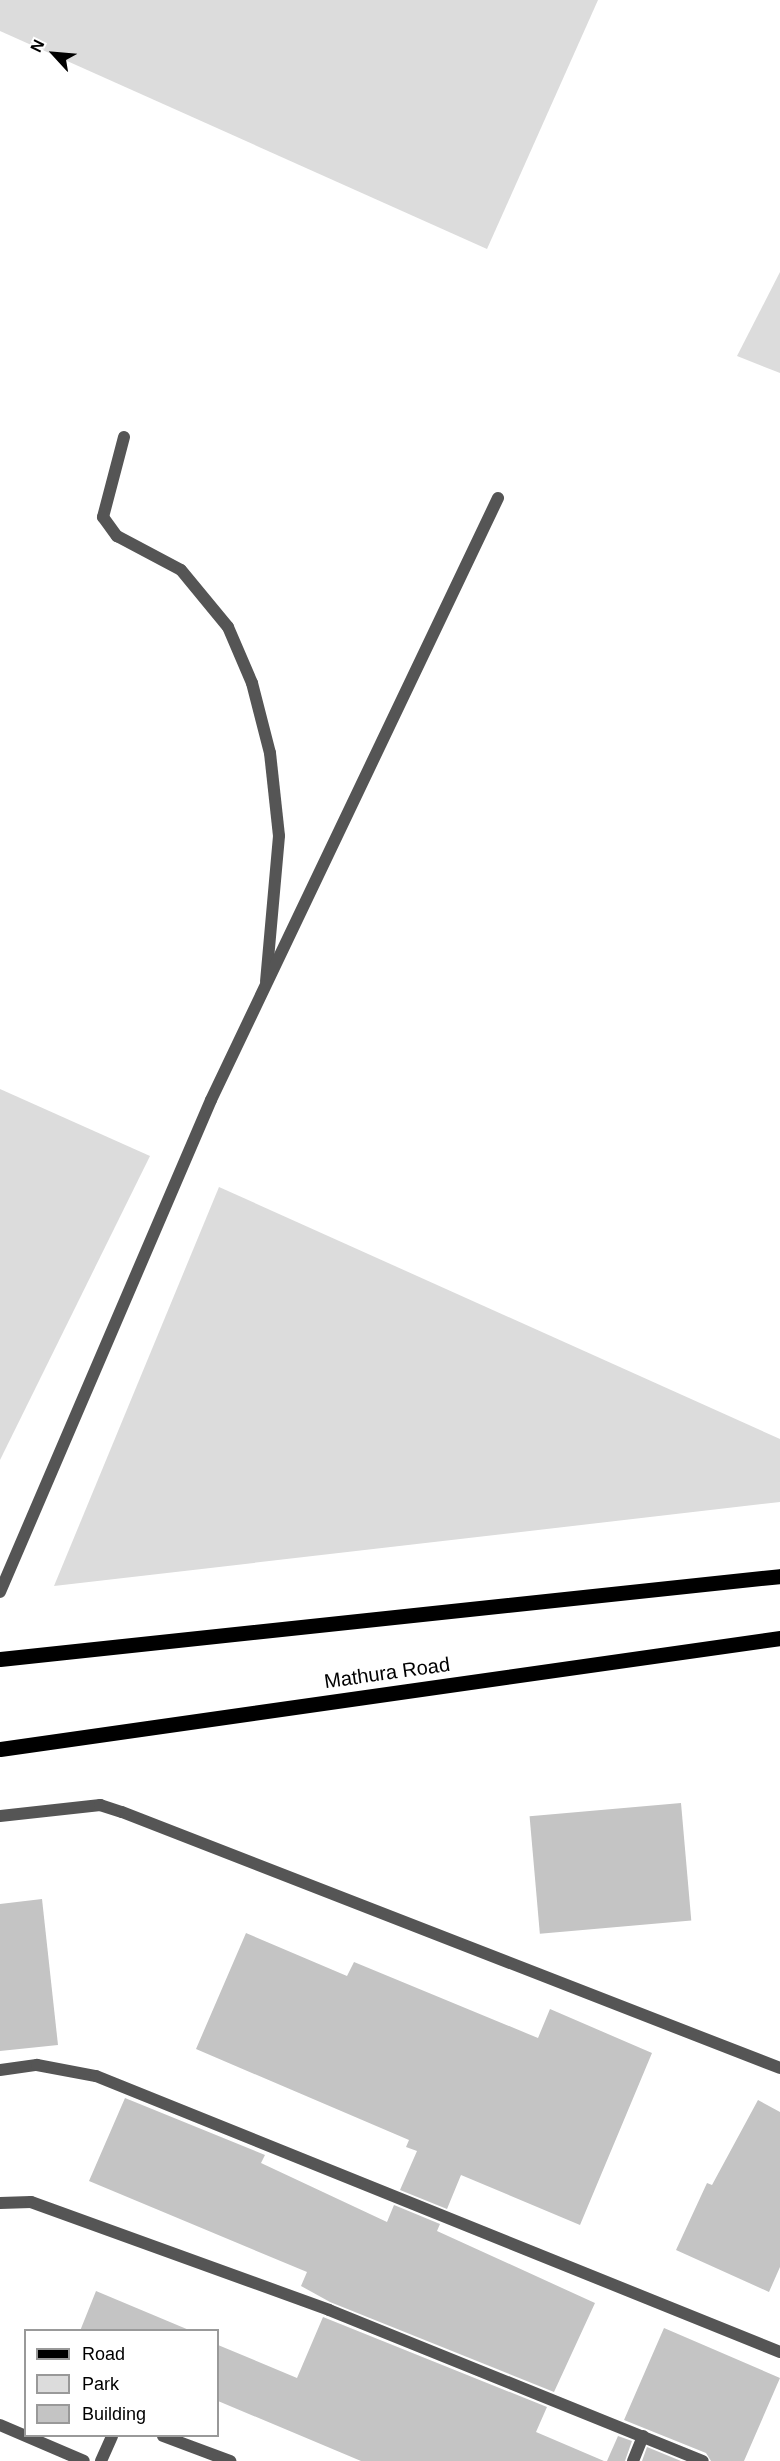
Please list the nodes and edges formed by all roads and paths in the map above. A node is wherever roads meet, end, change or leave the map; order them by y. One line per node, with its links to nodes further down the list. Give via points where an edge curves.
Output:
1 (124, 437): 3 (street, via 103,517 117,536 181,570 228,627 252,683 261,718 279,836)
2 (498, 498): 3 (street)
3 (265, 992): 5 (street, via 211,1100)
4 (780, 1576): 7 (main road)
5 (0, 1592)
6 (780, 1638): 8 (main road, Mathura Road)
7 (0, 1659)
8 (0, 1749)
9 (0, 1816): 10 (street, via 100,1805 122,1812)
10 (780, 2068)
11 (0, 2070): 13 (street, via 37,2065 96,2076)
12 (0, 2203): 16 (street, via 31,2202 230,2274)
13 (780, 2352)
14 (0, 2425): 15 (street)
15 (24, 2435)
16 (643, 2436): 23 (street); 24 (street)
17 (28, 2437): 20 (street)
18 (112, 2437): 21 (street)
19 (166, 2437): 22 (street)
20 (84, 2461)
21 (101, 2461)
22 (230, 2461)
23 (633, 2461)
24 (703, 2461)

